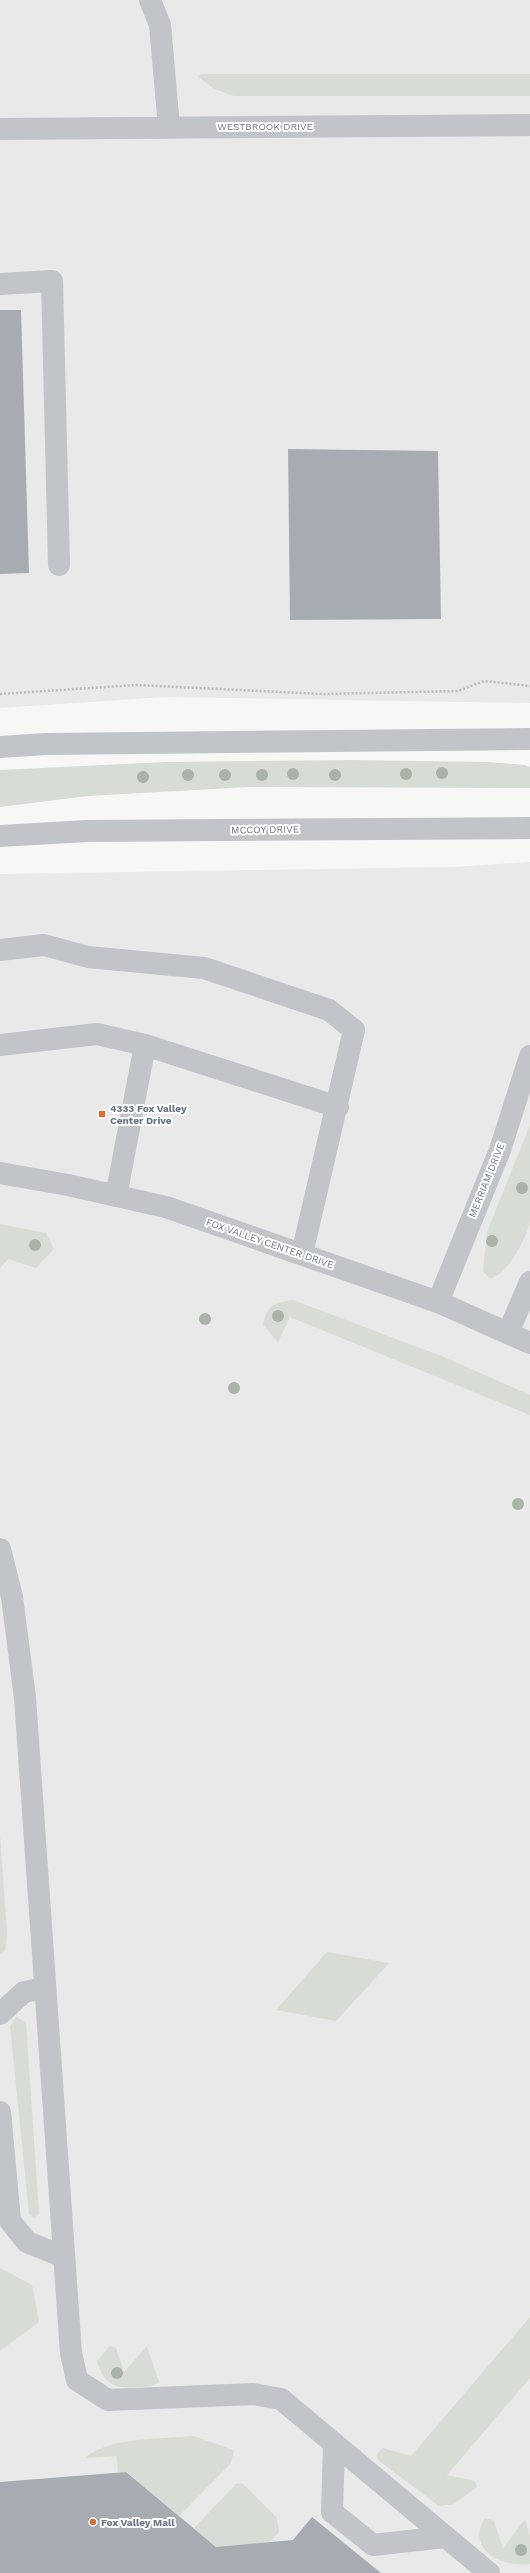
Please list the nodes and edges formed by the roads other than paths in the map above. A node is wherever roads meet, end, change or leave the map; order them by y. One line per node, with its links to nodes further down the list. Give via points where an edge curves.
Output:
1 (150, 0): 3 (street, via 160,25)
2 (530, 125): 3 (street, WESTBROOK DRIVE)
3 (169, 126): 4 (street, WESTBROOK DRIVE)
4 (0, 129)
5 (0, 284): 6 (street, via 52,281)
6 (59, 565)
7 (530, 739): 8 (street, via 46,744)
8 (0, 747)
9 (530, 828): 10 (street, MCCOY DRIVE, via 87,831)
10 (0, 836)
11 (0, 950): 15 (street, via 44,945 88,957 204,968 329,1010 354,1030)
12 (0, 1045): 13 (street, via 97,1034)
13 (145, 1045): 15 (street); 17 (street)
14 (530, 1056): 20 (street, MERRIAM DRIVE, via 500,1150)
15 (338, 1107): 18 (street)
16 (0, 1174): 17 (street, FOX VALLEY CENTER DRIVE)
17 (116, 1196): 18 (street, FOX VALLEY CENTER DRIVE, via 166,1207)
18 (302, 1254): 20 (street, FOX VALLEY CENTER DRIVE)
19 (530, 1282): 21 (street)
20 (438, 1302): 21 (street, FOX VALLEY CENTER DRIVE)
21 (508, 1333): 22 (street, FOX VALLEY CENTER DRIVE)
22 (530, 1343)
23 (0, 1550): 24 (street, via 12,1598 25,1698)
24 (45, 1988): 25 (street, via 24,1992); 27 (street)
25 (0, 2014)
26 (0, 2112): 27 (street, via 10,2221 26,2242)
27 (64, 2256): 28 (street, via 71,2353 77,2380 108,2400 253,2394 281,2399)
28 (334, 2444): 29 (street); 29 (street, via 332,2512 373,2545)
29 (445, 2537): 30 (street)
30 (489, 2573)

